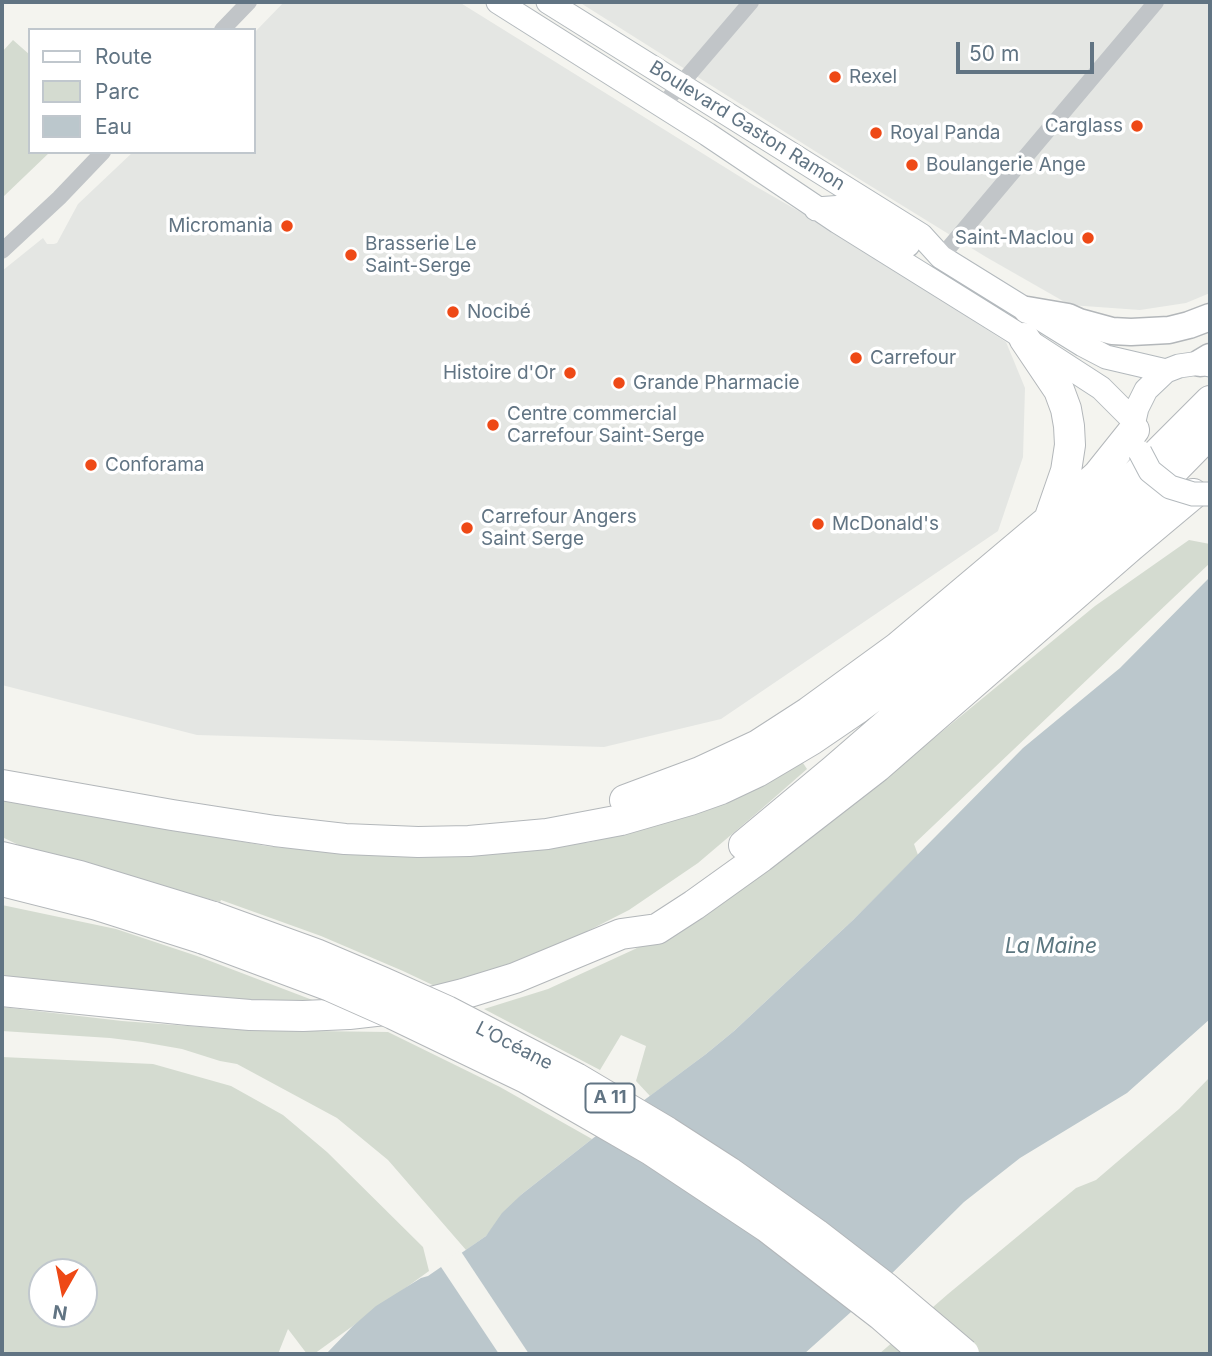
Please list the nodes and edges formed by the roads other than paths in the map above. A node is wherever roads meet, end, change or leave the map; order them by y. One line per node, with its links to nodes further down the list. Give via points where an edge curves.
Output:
1 (249, 2): 6 (street)
2 (498, 2): 8 (main road, Boulevard Gaston Ramon)
3 (548, 2): 7 (main road, Boulevard Gaston Ramon)
4 (751, 2): 7 (street)
5 (1156, 2): 12 (street)
6 (224, 28)
7 (681, 84): 8 (street); 12 (main road, Boulevard Gaston Ramon, via 921,235)
8 (662, 106): 10 (main road, Boulevard Gaston Ramon)
9 (101, 154): 11 (street)
10 (816, 209): 12 (main road, Boulevard Gaston Ramon, via 844,208 919,251); 14 (main road, Boulevard Gaston Ramon)
11 (2, 251)
12 (941, 257): 14 (main road, Boulevard Gaston Ramon)
13 (1210, 317): 14 (highway, via 1169,330 1131,332 1068,317)
14 (1026, 324): 16 (main road, Boulevard Gaston Ramon, via 1106,357); 19 (main road, Boulevard Gaston Ramon, via 1101,387); 21 (highway, via 1059,390 1069,426 1066,471)
15 (1207, 361): 16 (main road)
16 (1166, 371): 19 (main road, via 1146,390 1137,408)
17 (1210, 401): 23 (highway, via 1134,477 919,661 811,740 757,772 690,800 582,828)
18 (1210, 433): 27 (highway, via 1155,489 834,770 732,855)
19 (1136, 434): 20 (main road, Boulevard Gaston Ramon, bridge, via 1150,471 1170,487); 21 (highway)
20 (1205, 494): 27 (highway, via 1143,535 877,767 761,857 657,929)
21 (1049, 520): 23 (highway, via 897,648 758,745 651,791 534,821)
22 (2, 785): 23 (highway, via 345,839 418,842)
23 (503, 837)
24 (2, 857): 26 (highway, L’Océane / A 11, via 80,876)
25 (2, 881): 26 (highway, L’Océane / A 11)
26 (209, 928): 29 (highway, L’Océane / A 11, bridge, via 280,967 514,1072 662,1157 767,1227); 30 (highway, L’Océane / A 11, bridge, via 316,954 521,1048 729,1172 886,1288)
27 (621, 934): 28 (highway, via 515,978 463,994 411,1007 349,1014 250,1015)
28 (2, 991)
29 (926, 1354)
30 (964, 1354)

